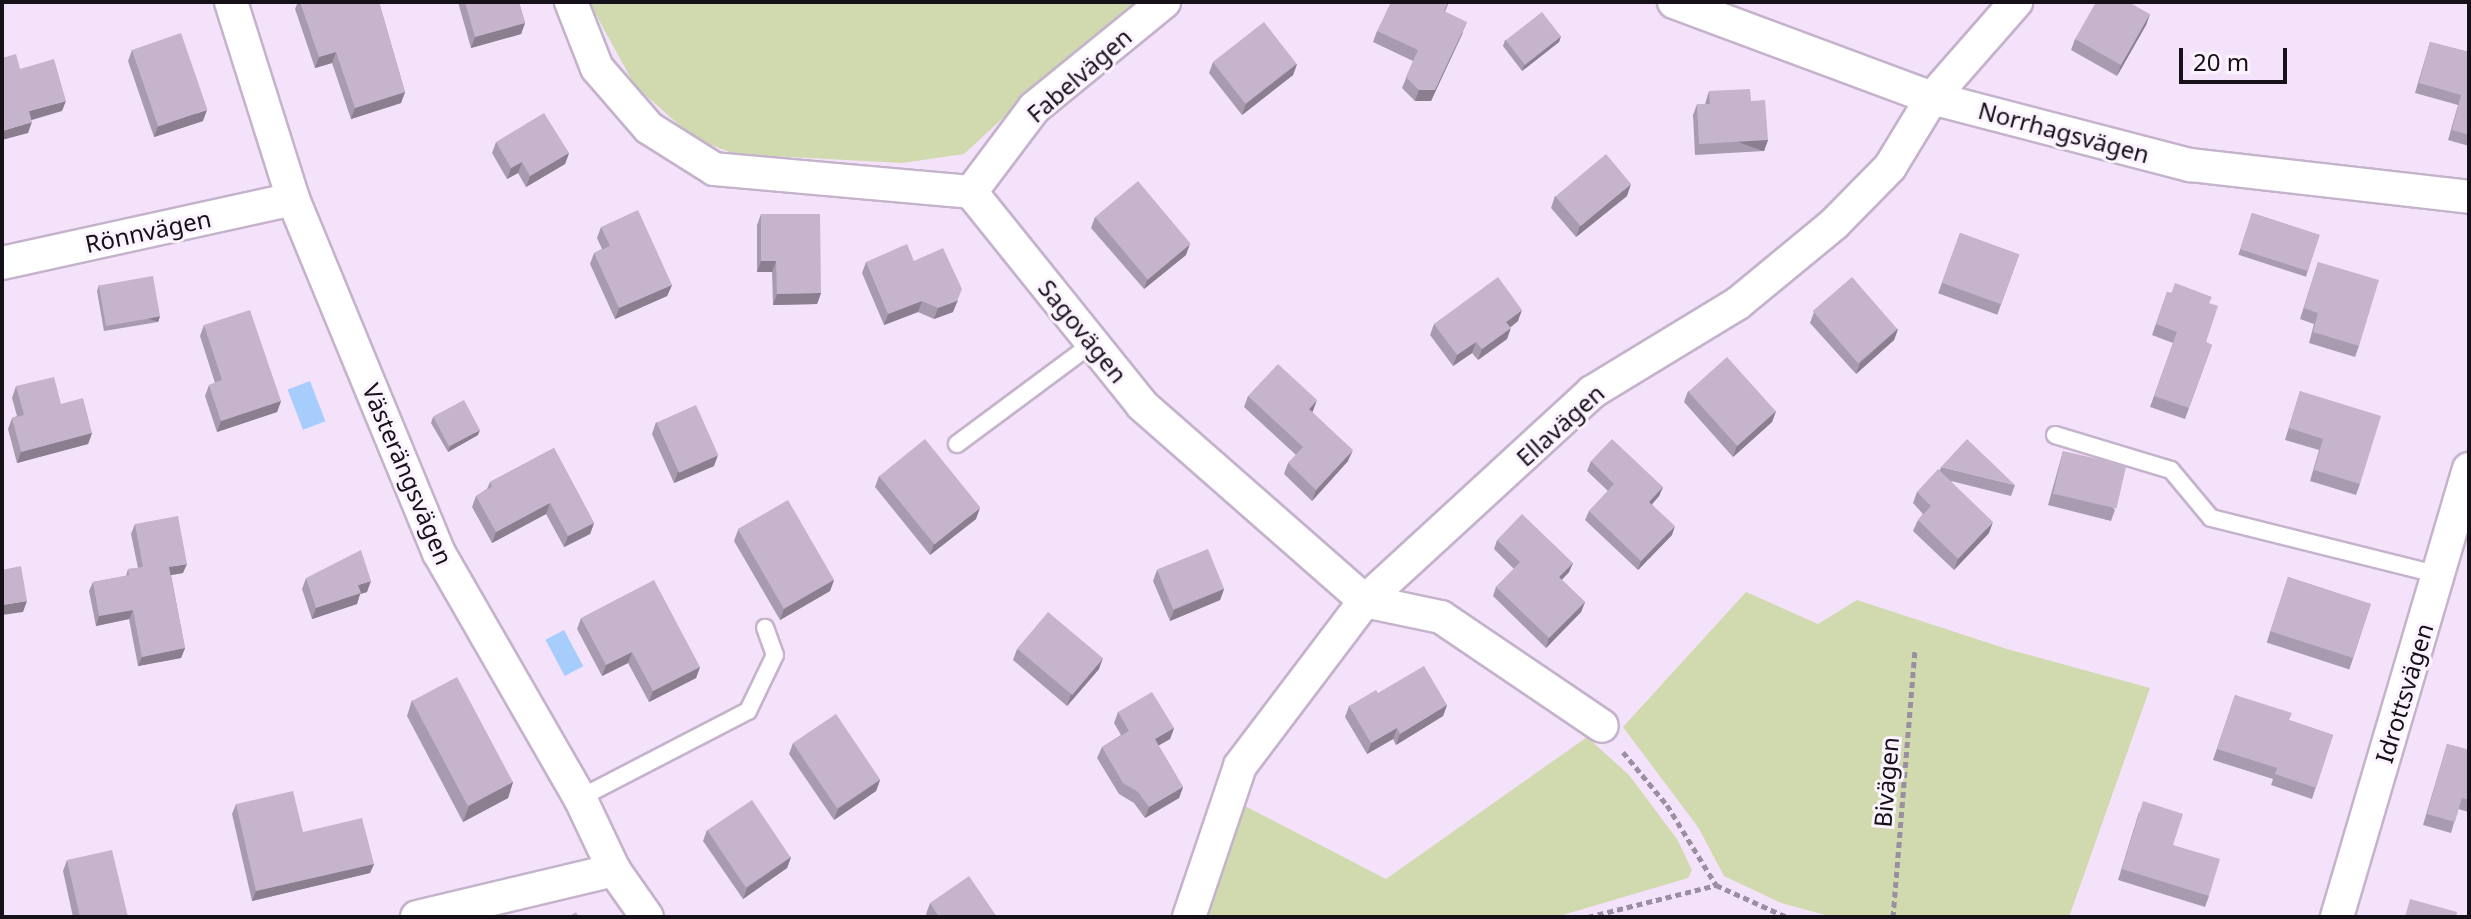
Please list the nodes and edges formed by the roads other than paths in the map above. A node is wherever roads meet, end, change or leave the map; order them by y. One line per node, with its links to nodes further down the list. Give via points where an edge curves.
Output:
1 (231, 2): 10 (street, Västerängsvägen)
2 (571, 2): 8 (street, via 597,68 649,128 714,169)
3 (1164, 2): 8 (street, Fabelvägen, via 1034,108)
4 (1674, 2): 6 (street, Norrhagsvägen)
5 (2016, 2): 7 (street, Ellavägen)
6 (1715, 10): 7 (street, Norrhagsvägen)
7 (1932, 98): 9 (street, Norrhagsvägen, via 2190,165); 17 (street, Ellavägen, via 1890,167 1834,224 1737,304 1592,392)
8 (971, 192): 12 (street, Sagovägen)
9 (2469, 197)
10 (293, 199): 11 (street, Rönnvägen); 20 (street, Västerängsvägen, via 439,553)
11 (2, 263)
12 (1093, 343): 14 (lane); 17 (street, Sagovägen, via 1142,405)
13 (2055, 435): 16 (lane, via 2171,470 2211,518)
14 (957, 444)
15 (2469, 469): 16 (street, Idrottsvägen)
16 (2439, 575): 25 (street, Idrottsvägen)
17 (1365, 601): 19 (street, Sagovägen, via 1441,617); 24 (street, Ellavägen, via 1240,766)
18 (765, 628): 20 (lane, via 775,655 748,711)
19 (1602, 726)
20 (580, 798): 21 (street, Västerängsvägen)
21 (614, 870): 22 (street); 23 (street, Västerängsvägen)
22 (417, 917)
23 (647, 917)
24 (1189, 917)
25 (2337, 917)

